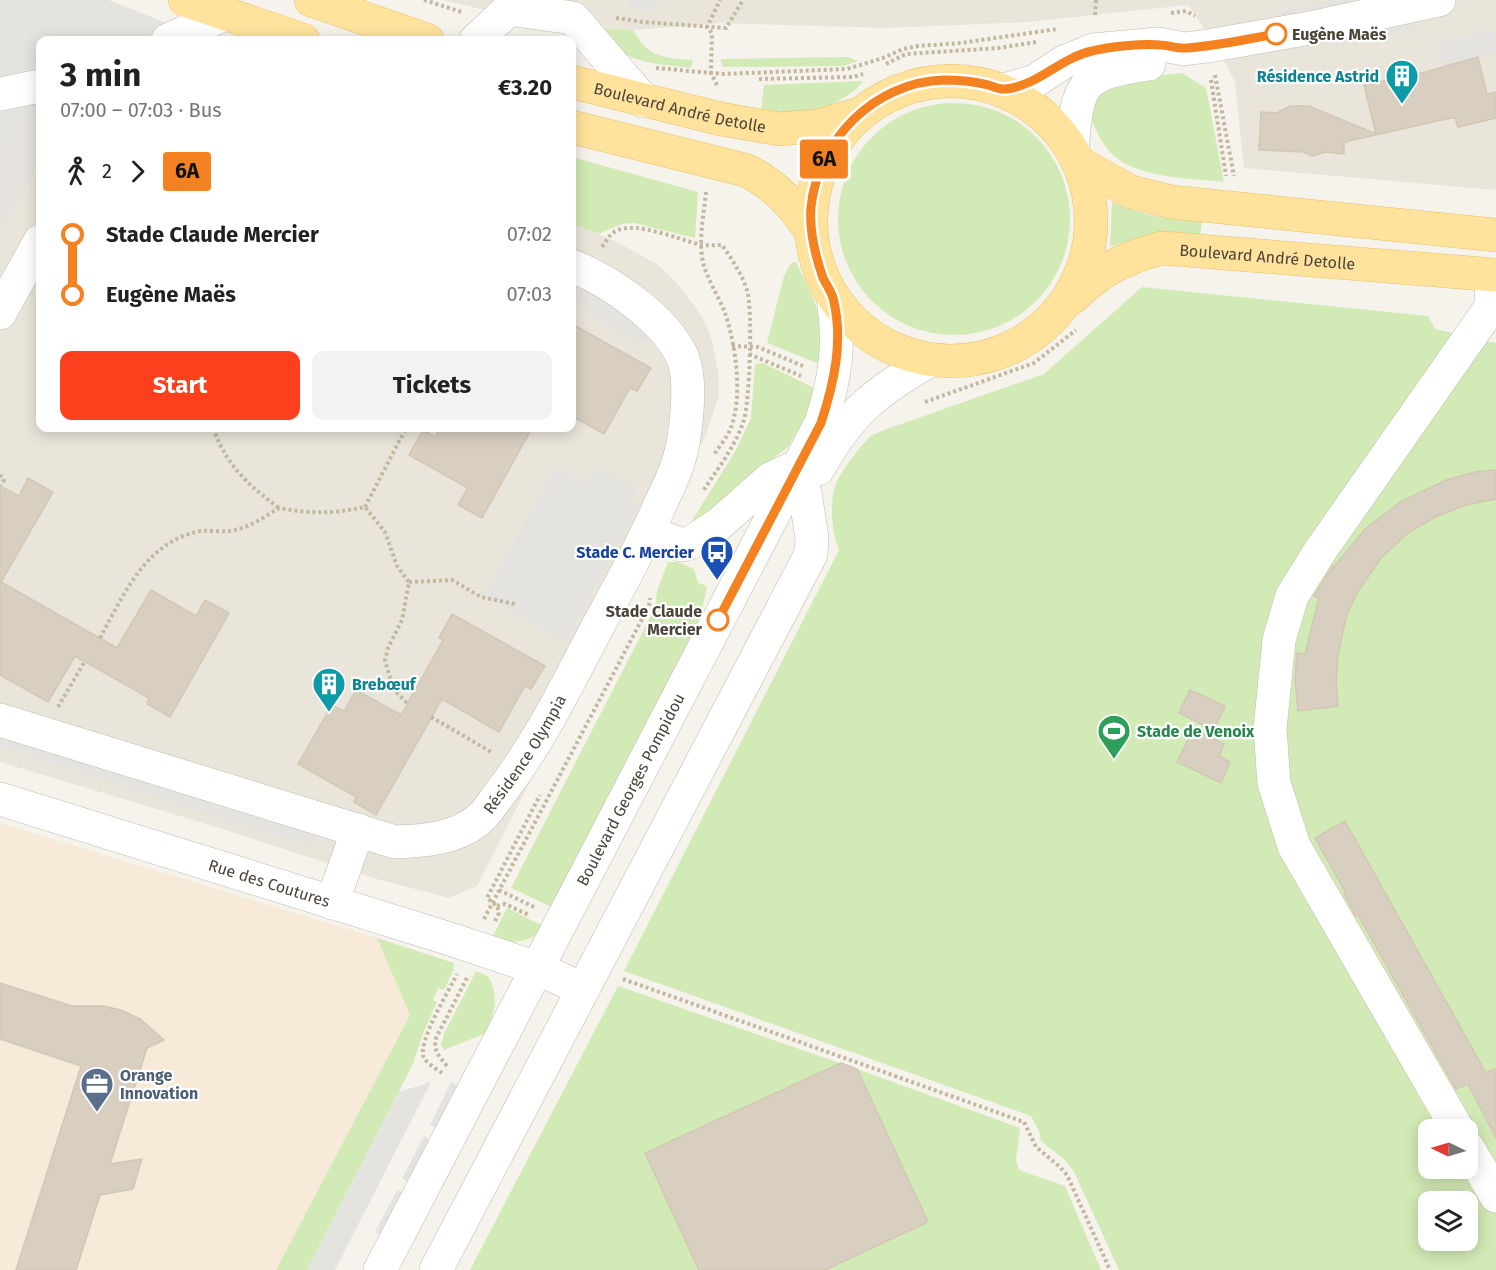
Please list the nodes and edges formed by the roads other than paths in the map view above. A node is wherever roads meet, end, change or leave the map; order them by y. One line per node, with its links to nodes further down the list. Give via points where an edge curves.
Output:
1 (185, 0): 4 (main road)
2 (311, 0): 7 (main road)
3 (1439, 0): 9 (street, via 1310,28)
4 (225, 14): 5 (street); 6 (main road)
5 (177, 36)
6 (291, 36)
7 (415, 36)
8 (480, 36): 14 (street, via 509,9 573,18)
9 (1184, 49): 12 (street, via 1158,44 1093,50 1064,62 1035,81); 17 (street, via 1155,63 1114,69 1094,78 1082,90 1076,109)
10 (576, 83): 14 (main road, Boulevard André Detolle)
11 (36, 87): 13 (street)
12 (1004, 90): 15 (main road, via 966,80 941,80 889,94); 17 (main road, via 1043,114)
13 (0, 94)
14 (644, 101): 15 (main road, Boulevard André Detolle, via 779,129 817,126)
15 (859, 114): 18 (main road, via 843,129 822,162 811,208)
16 (576, 128): 18 (main road, via 745,170 778,190)
17 (1076, 156): 19 (main road, via 1131,192 1172,202); 25 (main road, via 1092,222 1082,272 1070,296)
18 (811, 231): 23 (main road, via 816,259)
19 (1496, 235)
20 (36, 248): 24 (street)
21 (576, 268): 28 (street, Résidence Olympia, via 646,311 660,324 682,357 687,390 683,445)
22 (1494, 275): 25 (main road, Boulevard André Detolle, via 1162,248 1131,257 1094,277); 34 (street, via 1491,307 1292,596 1279,640 1270,729 1274,783 1294,846)
23 (832, 297): 26 (main road, via 862,331 893,348); 27 (street, Boulevard Georges Pompidou, via 838,344 832,388)
24 (0, 313)
25 (1069, 319): 26 (main road, via 999,353 974,359)
26 (932, 360): 27 (street, Boulevard Georges Pompidou, via 889,384 863,406)
27 (802, 479): 28 (street, via 770,479 718,525 690,543); 33 (street, Boulevard Georges Pompidou); 33 (street, via 811,554)
28 (648, 532): 31 (street, Résidence Olympia, via 551,716 519,769 479,820 444,837 395,842)
29 (0, 720): 31 (street, Résidence Olympia)
30 (0, 799): 32 (street, Rue des Coutures)
31 (358, 830): 32 (street)
32 (332, 903): 33 (street, Rue des Coutures)
33 (558, 978): 37 (street, Boulevard Georges Pompidou); 38 (street, Boulevard Georges Pompidou); 39 (street)
34 (1452, 1119)
35 (1478, 1165): 36 (street)
36 (1496, 1196)
37 (380, 1270)
38 (401, 1270)
39 (436, 1270)

